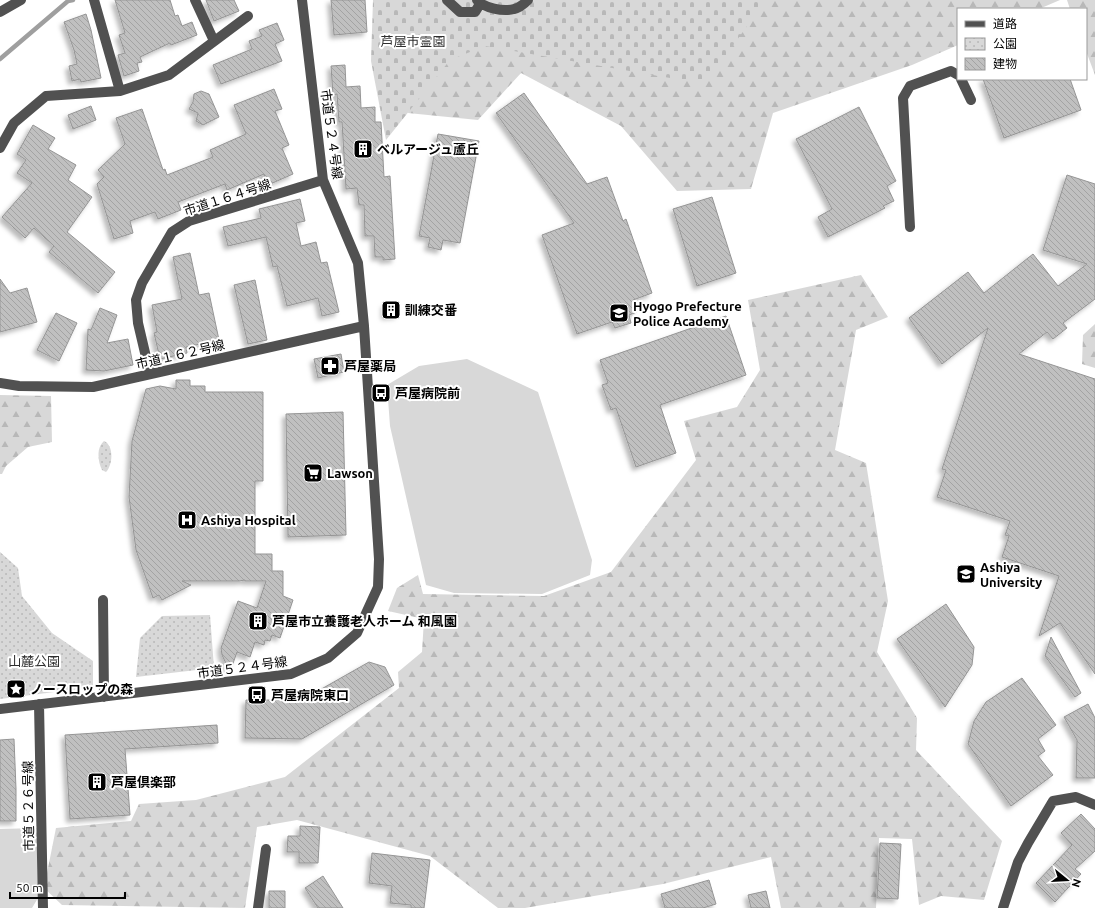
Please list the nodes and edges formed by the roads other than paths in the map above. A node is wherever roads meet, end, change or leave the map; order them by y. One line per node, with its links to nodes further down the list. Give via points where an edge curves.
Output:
1 (21, 0): 8 (street)
2 (94, 0): 13 (street)
3 (195, 0): 10 (street)
4 (302, 0): 16 (street, 市道５２４号線)
5 (447, 0): 7 (street, via 460,12 475,12)
6 (528, 0): 7 (street, via 515,9 502,10)
7 (478, 2)
8 (0, 12)
9 (248, 16): 10 (street)
10 (214, 41): 13 (street, via 169,76)
11 (957, 74): 17 (street, via 950,71 910,86 903,98)
12 (961, 80): 14 (street)
13 (120, 91): 15 (street, via 46,96 14,122)
14 (971, 100)
15 (0, 148)
16 (323, 180): 18 (street, 市道５２４号線, via 358,263); 19 (street, 市道１６４号線, via 189,221 172,232 142,283 136,300 138,323)
17 (910, 227)
18 (364, 326): 19 (street, 市道１６２号線); 22 (street, 市道５２４号線, via 380,559 378,587 357,633 328,658 291,674)
19 (150, 374): 20 (street, 市道１６２号線, via 93,387 19,386)
20 (0, 383)
21 (103, 600): 22 (street)
22 (104, 697): 23 (street, 市道５２４号線)
23 (39, 704): 24 (street, 市道５２４号線); 27 (street, 市道５２６号線)
24 (0, 709)
25 (1095, 805): 29 (street, via 1076,797 1053,801 1018,862)
26 (266, 850): 28 (street)
27 (43, 908)
28 (258, 908)
29 (1003, 908)

